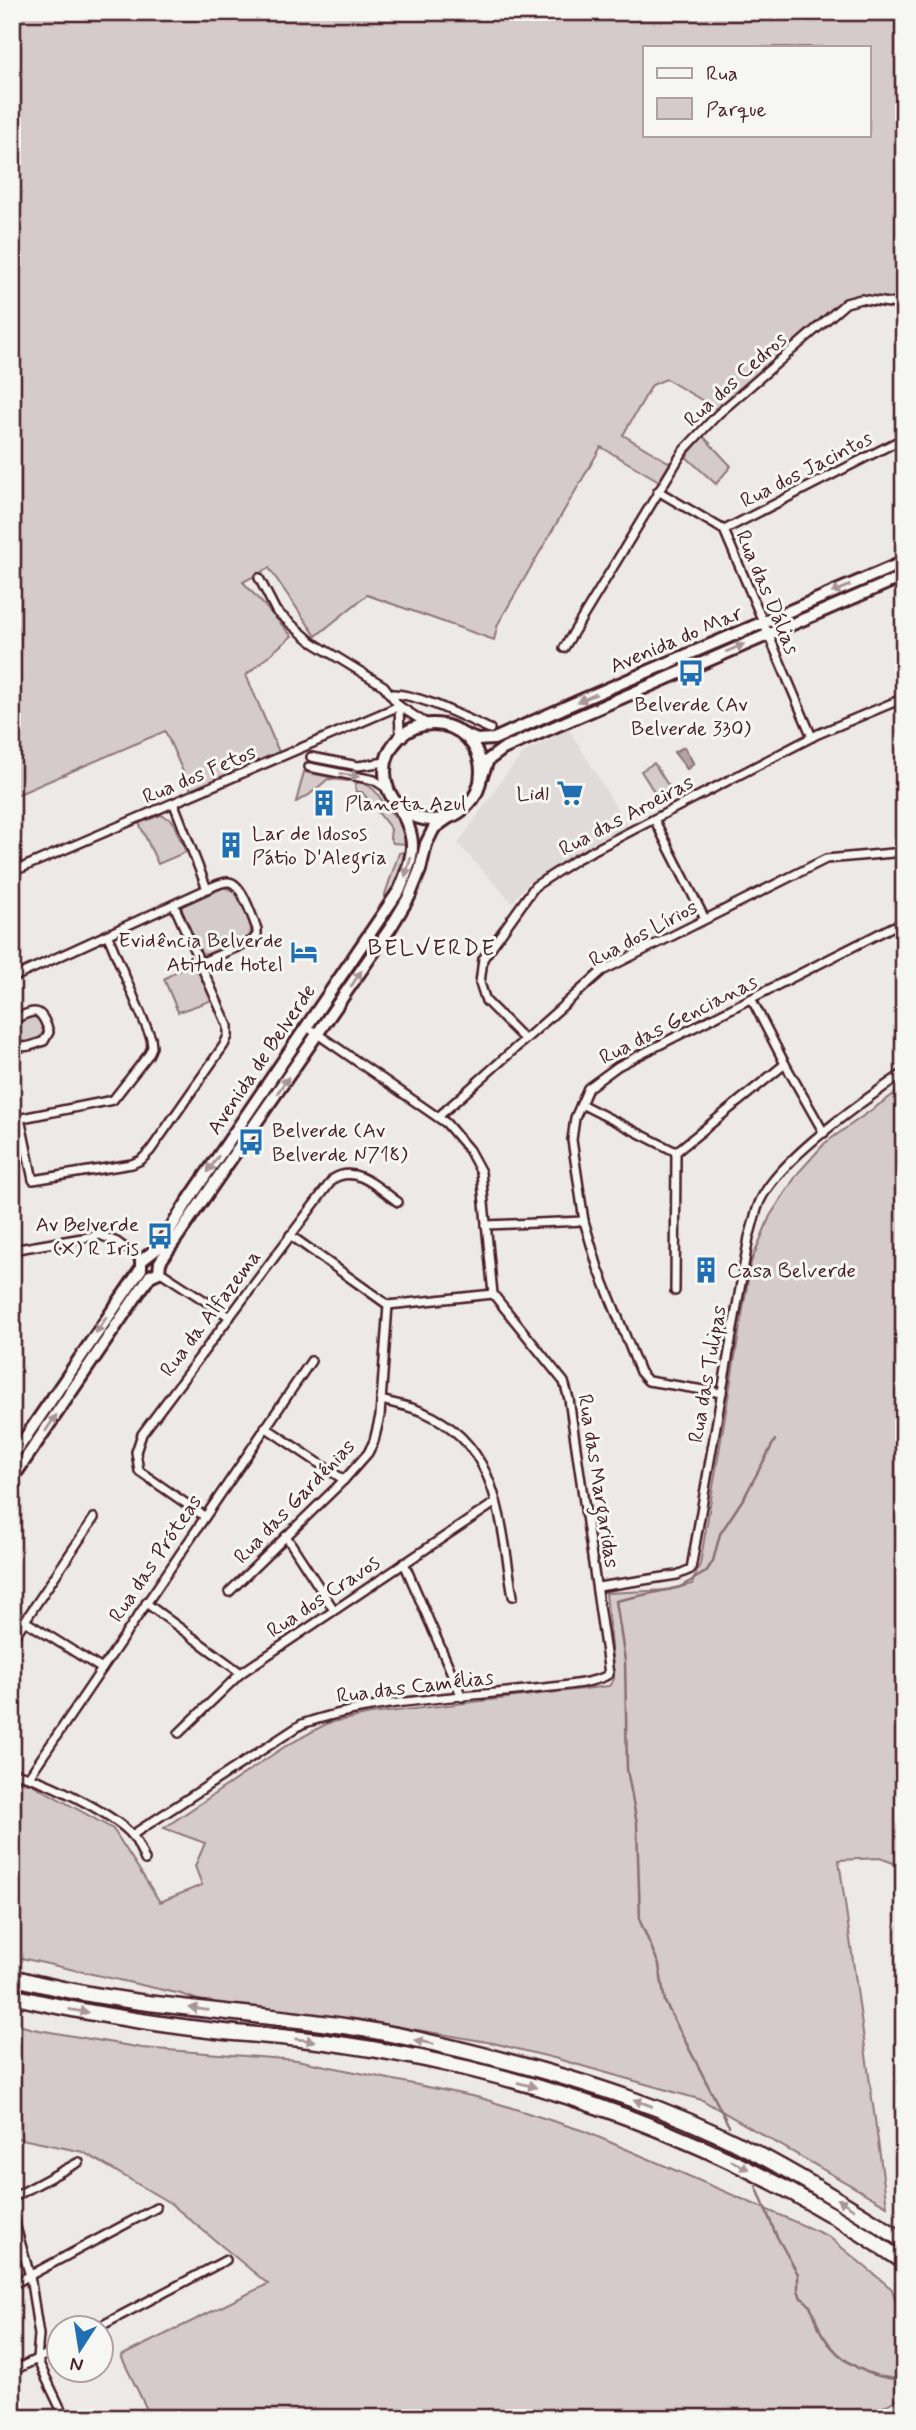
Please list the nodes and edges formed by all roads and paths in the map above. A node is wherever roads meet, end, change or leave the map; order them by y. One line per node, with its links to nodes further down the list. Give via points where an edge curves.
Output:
1 (904, 305): 3 (street, Rua dos Cedros, via 860,299 846,303 718,414 684,450)
2 (904, 438): 4 (street, Rua dos Jacintos)
3 (658, 491): 4 (street, Rua das Dálias); 10 (street, Rua dos Cedros)
4 (724, 530): 8 (street, Rua das Dálias)
5 (904, 562): 8 (main road, Avenida do Mar, one-way to 8)
6 (904, 576): 9 (main road, Avenida do Mar)
7 (259, 578): 11 (street, via 276,611 312,642)
8 (762, 623): 9 (street, Rua das Dálias); 16 (main road, Avenida do Mar, one-way to 16, via 494,740)
9 (767, 635): 18 (street, Rua das Dálias); 22 (main road, Avenida do Mar, one-way to 9, via 488,760 503,749)
10 (564, 648)
11 (390, 694): 13 (street); 15 (street, via 400,693)
12 (904, 698): 18 (street, Rua das Aroeiras)
13 (399, 706): 14 (street); 17 (street); 24 (street, Rua dos Fetos)
14 (427, 724): 16 (main road, via 452,727); 17 (main road)
15 (490, 729)
16 (463, 734): 22 (main road, via 478,752)
17 (400, 736): 20 (main road)
18 (812, 737): 27 (street, Rua das Aroeiras)
19 (311, 757): 20 (street, via 358,765)
20 (386, 762): 23 (main road)
21 (309, 768): 23 (street, one-way to 23, via 374,780)
22 (482, 776): 26 (main road, via 471,802)
23 (388, 789): 25 (main road)
24 (174, 804): 29 (street, Rua dos Fetos); 30 (street)
25 (397, 804): 26 (main road, via 420,819); 39 (main road, Avenida de Belverde, one-way to 39, via 410,825 413,847 409,868 387,910)
26 (448, 818): 40 (main road, Avenida de Belverde, one-way to 26, via 391,927 412,888 434,828)
27 (654, 819): 32 (street); 41 (street, Rua das Aroeiras, via 535,886 483,959 480,983 486,1001)
28 (904, 852): 32 (street, Rua dos Lírios, via 826,859)
29 (12, 872)
30 (207, 889): 31 (street); 35 (street, via 228,882 236,885 257,932 252,941)
31 (174, 905): 34 (street); 35 (street)
32 (705, 919): 41 (street, Rua dos Lírios, via 602,971)
33 (904, 925): 37 (street, Rua das Gencianas)
34 (108, 936): 36 (street); 47 (street, via 151,1038 149,1054 113,1100)
35 (200, 963): 47 (street, via 228,1026 228,1036 141,1160 33,1180)
36 (12, 978)
37 (752, 1000): 43 (street); 45 (street, Rua das Gencianas, via 618,1066 588,1088)
38 (12, 1020): 42 (street, via 38,1012 50,1032 46,1040 24,1047)
39 (306, 1026): 40 (street); 55 (main road, Avenida de Belverde, one-way to 55, via 186,1204)
40 (317, 1035): 46 (street); 55 (main road, Avenida de Belverde, one-way to 40)
41 (524, 1039): 46 (street, Rua dos Lírios)
42 (12, 1042)
43 (785, 1064): 48 (street); 49 (street)
44 (904, 1073): 48 (street, Rua das Tulipas)
45 (582, 1104): 49 (street); 51 (street, Rua das Gencianas, via 572,1140)
46 (438, 1117): 52 (street, via 469,1150 481,1172)
47 (16, 1119)
48 (824, 1133): 61 (street, Rua das Tulipas, via 789,1162 761,1200 749,1237)
49 (676, 1152): 56 (street)
50 (398, 1202): 53 (street, Rua da Alfazema, via 354,1174 342,1174 333,1179)
51 (584, 1221): 52 (street); 61 (street, Rua das Gencianas, via 640,1372 648,1381)
52 (486, 1226): 57 (street)
53 (290, 1235): 58 (street); 59 (street, Rua da Alfazema)
54 (12, 1250): 55 (street, via 100,1236 117,1242)
55 (150, 1266): 59 (street); 64 (main road, Avenida de Belverde, one-way to 64); 65 (main road, Avenida de Belverde, one-way to 55)
56 (674, 1292)
57 (493, 1294): 58 (street); 72 (street, Rua das Margaridas, via 564,1382)
58 (388, 1305): 62 (street, Rua das Gardénias)
59 (230, 1317): 68 (street, Rua da Alfazema, via 142,1434 136,1452 139,1471)
60 (311, 1360): 63 (street, Rua das Próteas)
61 (722, 1393): 72 (street, Rua das Tulipas, via 691,1569)
62 (381, 1400): 66 (street, Rua das Gardénias, via 374,1441); 67 (street, via 423,1412 454,1429 486,1470)
63 (265, 1427): 66 (street); 68 (street, Rua das Próteas)
64 (12, 1457)
65 (12, 1479)
66 (344, 1480): 70 (street, Rua das Gardénias)
67 (496, 1502): 71 (street, Rua dos Cravos); 74 (street)
68 (204, 1516): 75 (street, Rua das Próteas)
69 (94, 1518): 77 (street)
70 (286, 1536): 73 (street, Rua das Gardénias); 76 (street)
71 (404, 1563): 76 (street, Rua dos Cravos); 82 (street)
72 (598, 1587): 81 (street, Rua das Margaridas)
73 (229, 1592)
74 (513, 1596)
75 (146, 1603): 79 (street, Rua das Próteas); 80 (street)
76 (334, 1610): 80 (street, Rua dos Cravos)
77 (25, 1621): 78 (street); 79 (street)
78 (12, 1640)
79 (102, 1669): 85 (street, Rua das Próteas)
80 (241, 1673): 83 (street, Rua dos Cravos)
81 (609, 1674): 82 (street, Rua das Camélias, via 602,1679)
82 (462, 1697): 86 (street, Rua das Camélias, via 333,1713 302,1724)
83 (179, 1733)
84 (12, 1773): 85 (street)
85 (30, 1775): 86 (street, via 98,1810)
86 (132, 1835): 87 (street)
87 (145, 1860)
88 (12, 1977): 94 (highway, one-way to 88, via 744,2147 652,2106 578,2080 357,2028 150,2004)
89 (12, 1996): 96 (highway, one-way to 96, via 60,2008 401,2055 572,2097 650,2125 781,2185)
90 (79, 2162): 91 (street)
91 (12, 2197)
92 (156, 2208): 97 (street)
93 (12, 2214): 97 (street)
94 (904, 2241)
95 (226, 2260): 99 (street)
96 (904, 2262)
97 (30, 2276): 98 (street); 101 (street, via 39,2335)
98 (12, 2284)
99 (116, 2319)
100 (46, 2355): 101 (street)
101 (37, 2359): 102 (street); 103 (street)
102 (12, 2371)
103 (65, 2418)

